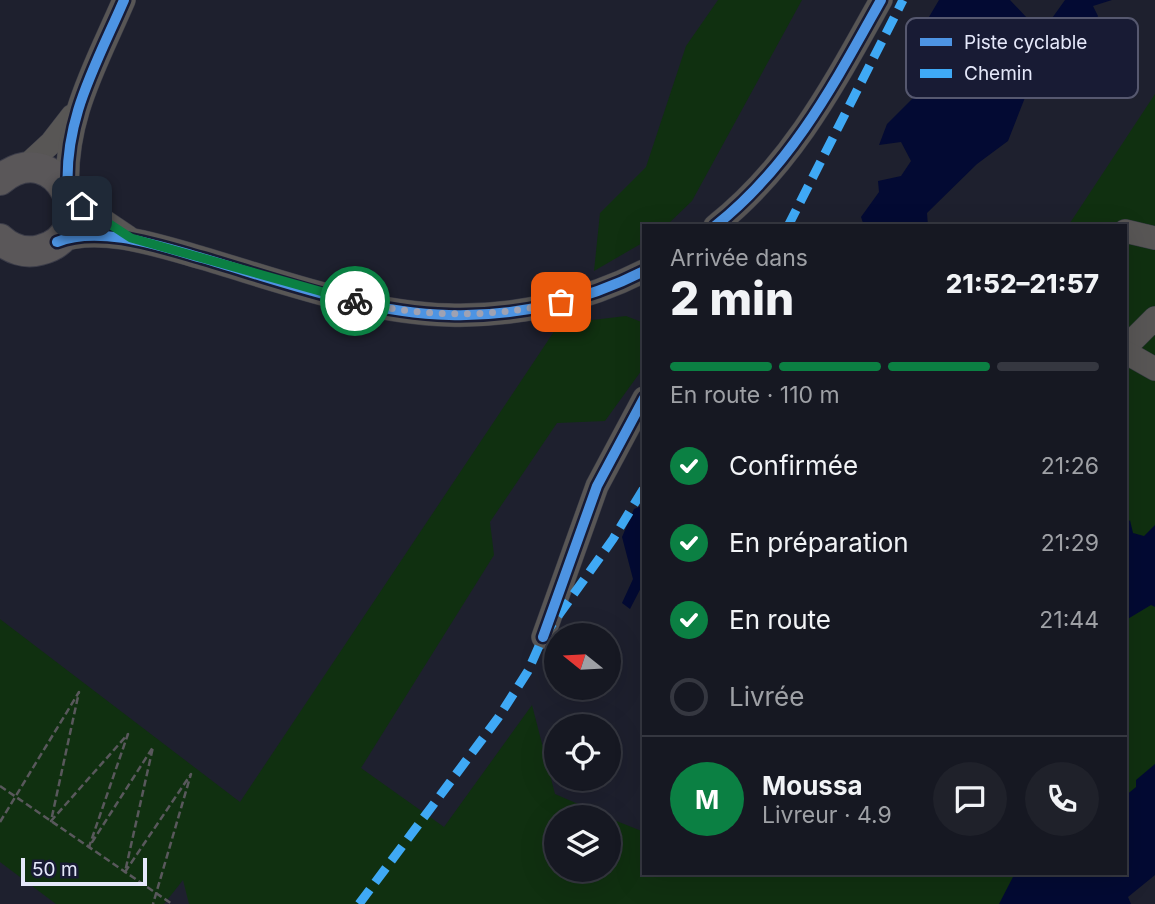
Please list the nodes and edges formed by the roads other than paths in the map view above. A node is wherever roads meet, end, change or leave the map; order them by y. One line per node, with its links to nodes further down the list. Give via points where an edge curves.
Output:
1 (124, 0): 3 (street)
2 (881, 0): 6 (street, via 789,152)
3 (76, 111): 4 (street, via 51,143); 5 (street, via 68,153)
4 (10, 171): 5 (main road, via 51,173)
5 (69, 195): 8 (street); 10 (main road, via 69,227)
6 (717, 224)
7 (1127, 231): 9 (street)
8 (131, 238): 10 (street, via 74,237); 12 (street, via 370,304 450,316 549,305 587,296)
9 (1155, 238)
10 (57, 242): 11 (main road, via 39,251)
11 (6, 248)
12 (642, 272)
13 (1155, 318): 14 (street)
14 (1127, 348)
15 (1127, 351): 16 (street)
16 (1155, 369)
17 (642, 402): 18 (street, via 597,486)
18 (543, 636)

